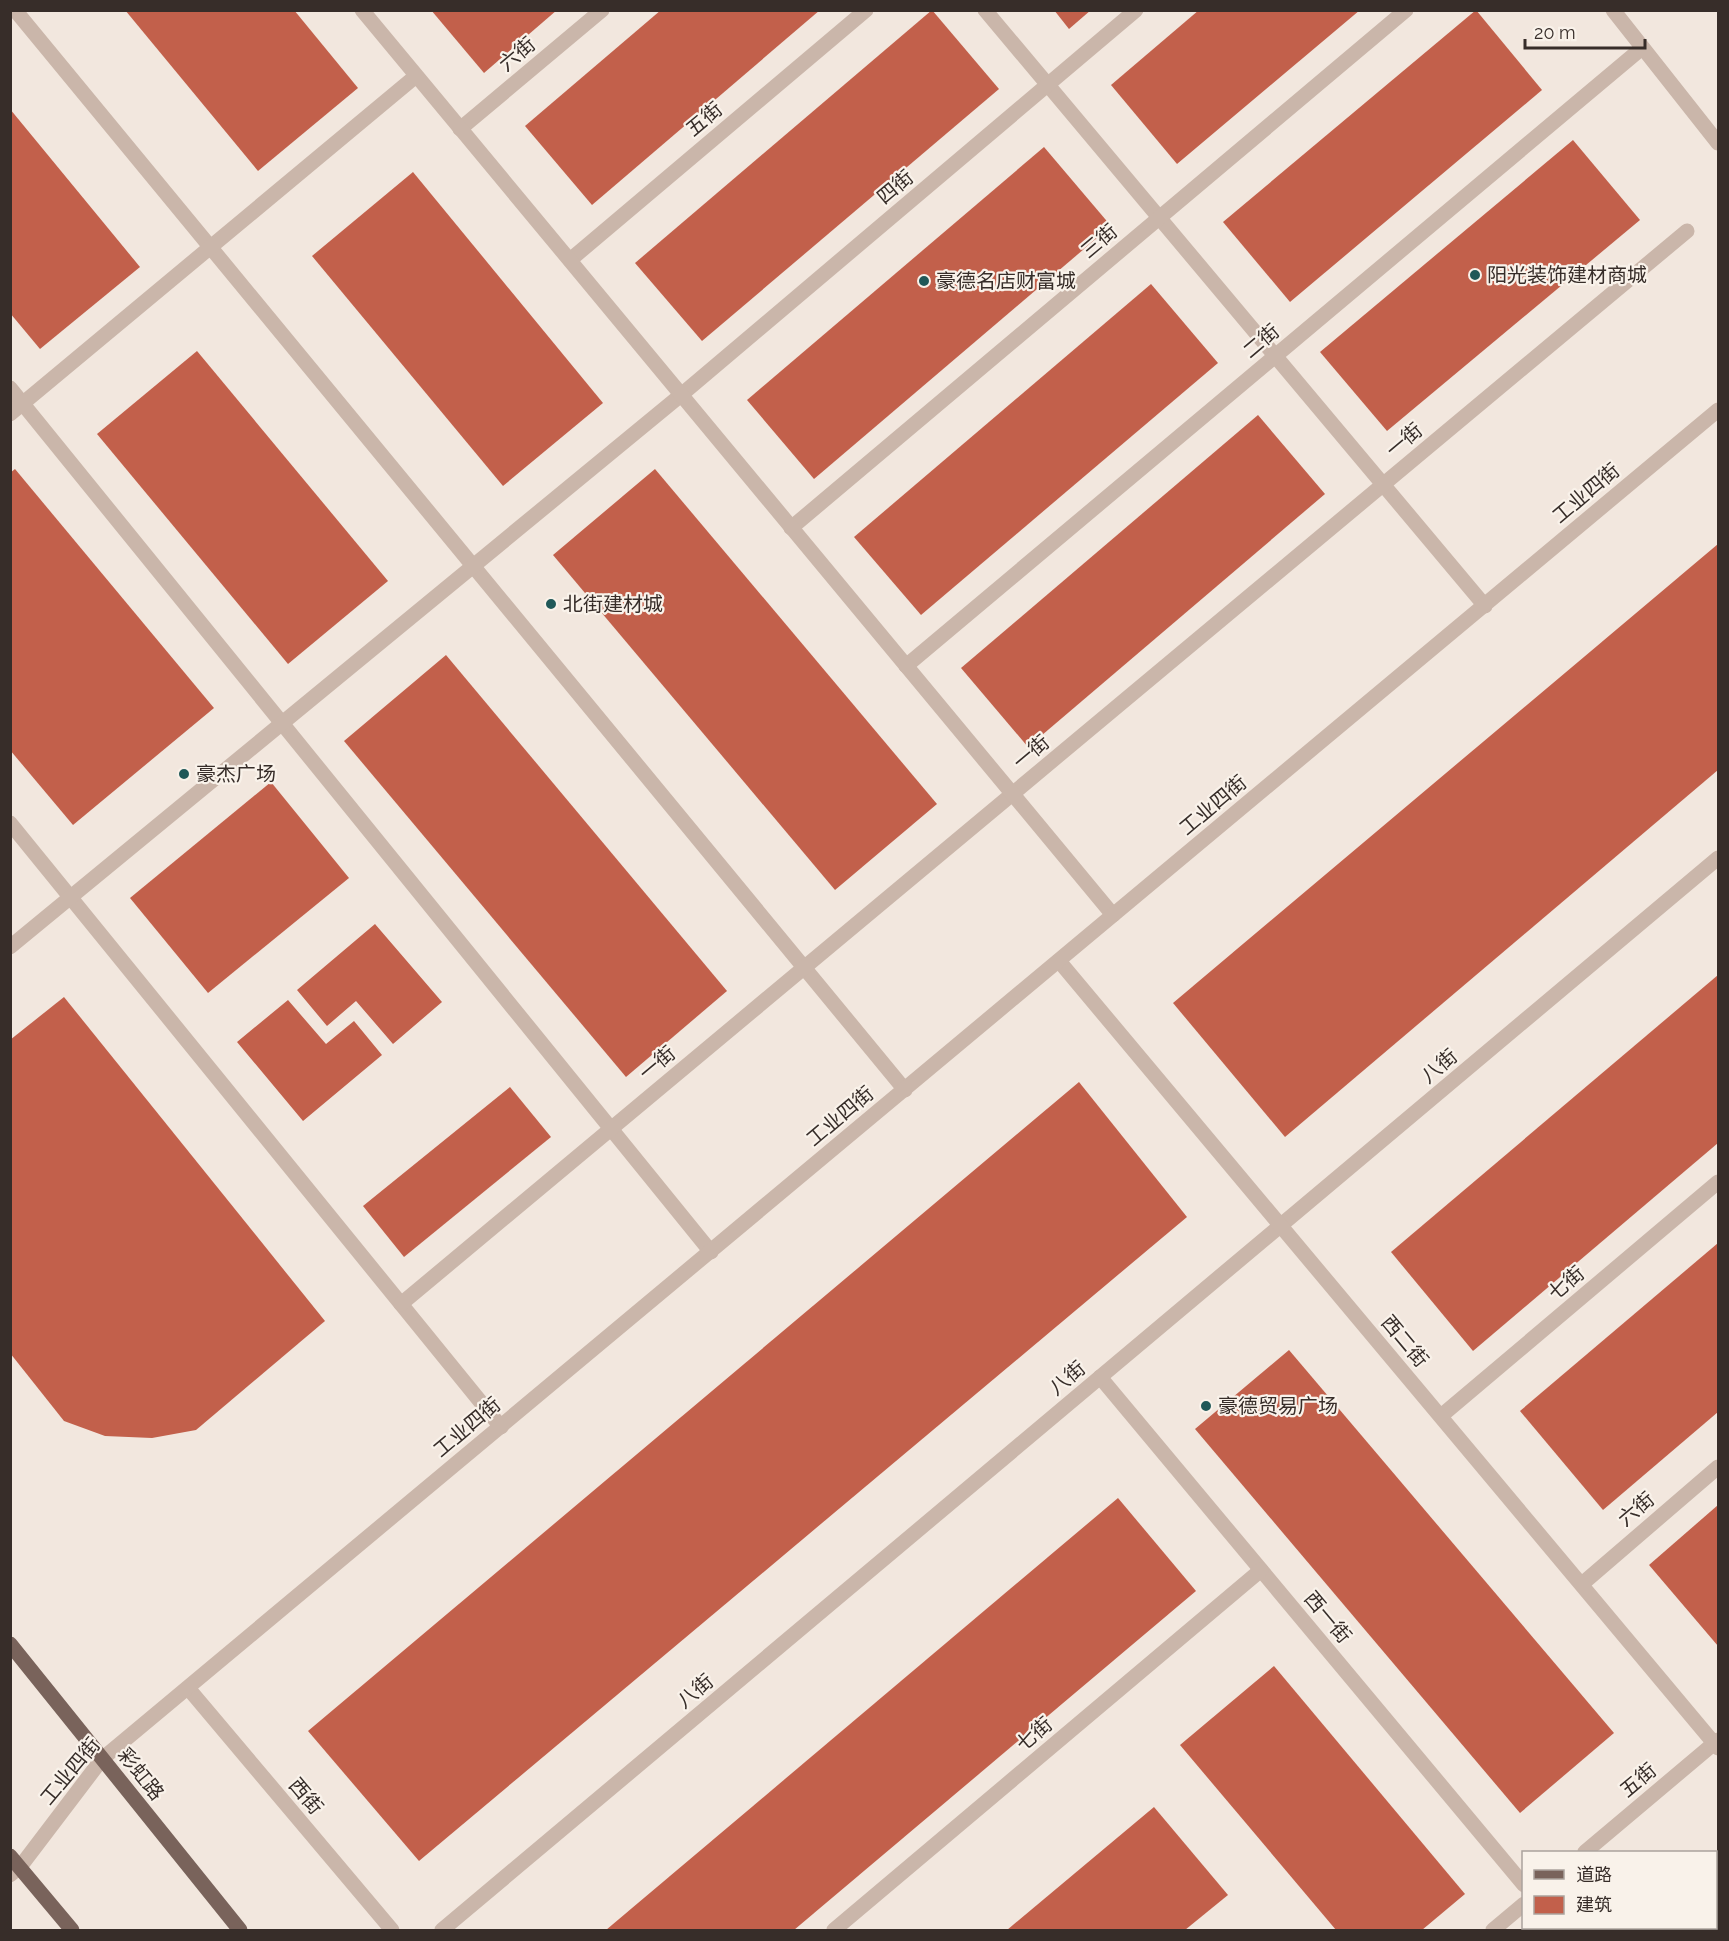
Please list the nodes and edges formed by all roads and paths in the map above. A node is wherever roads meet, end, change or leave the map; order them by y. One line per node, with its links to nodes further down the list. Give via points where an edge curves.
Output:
1 (15, 10): 16 (street)
2 (362, 10): 10 (street)
3 (602, 10): 12 (street, 六街)
4 (866, 10): 17 (street, 五街)
5 (985, 10): 11 (street)
6 (1136, 10): 11 (street, 四街)
7 (1406, 10): 14 (street, 三街)
8 (1613, 10): 9 (street)
9 (1642, 48): 13 (street); 18 (street, 二街)
10 (416, 76): 12 (street); 16 (street)
11 (1047, 85): 14 (street); 20 (street, 四街)
12 (460, 129): 17 (street)
13 (1719, 143)
14 (1159, 218): 18 (street); 25 (street, 三街)
15 (1687, 231): 24 (street, 一街)
16 (210, 248): 21 (street); 26 (street)
17 (570, 260): 20 (street)
18 (1275, 356): 24 (street); 28 (street, 二街)
19 (10, 388): 21 (street)
20 (681, 395): 25 (street); 26 (street, 四街)
21 (23, 404): 23 (street); 29 (street)
22 (1719, 410): 27 (street, 工业四街)
23 (10, 414)
24 (1383, 484): 27 (street); 30 (street, 一街)
25 (791, 528): 28 (street)
26 (473, 566): 29 (street, 四街); 37 (street)
27 (1485, 606): 34 (street, 工业四街)
28 (906, 666): 30 (street)
29 (282, 724): 33 (street, 四街); 39 (street)
30 (1013, 794): 34 (street); 37 (street, 一街)
31 (10, 823): 33 (street)
32 (1719, 858): 41 (street, 八街)
33 (71, 898): 35 (street, 四街); 43 (street)
34 (1113, 915): 36 (street, 工业四街)
35 (10, 948)
36 (1059, 960): 38 (street, 工业四街); 41 (street, 西二街)
37 (805, 968): 38 (street); 39 (street, 一街)
38 (905, 1090): 42 (street, 工业四街)
39 (611, 1128): 42 (street); 43 (street, 一街)
40 (1719, 1182): 45 (street, 七街)
41 (1281, 1226): 44 (street, 八街); 45 (street, 西二街)
42 (711, 1252): 46 (street, 工业四街)
43 (401, 1304): 46 (street)
44 (1101, 1377): 48 (street, 西一街); 61 (street, 八街)
45 (1440, 1416): 49 (street, 西二街)
46 (501, 1427): 51 (street, 工业四街)
47 (1719, 1467): 49 (street, 六街)
48 (1261, 1570): 56 (street, 西一街); 62 (street, 七街)
49 (1582, 1584): 52 (street, 西二街)
50 (10, 1644): 53 (main road, 彩虹路)
51 (188, 1688): 53 (street, 工业四街); 60 (street, 西街)
52 (1717, 1744): 54 (street, 五街)
53 (102, 1760): 55 (street, 工业四街); 59 (main road, 彩虹路)
54 (1586, 1851)
55 (14, 1866): 58 (main road)
56 (1522, 1883)
57 (1522, 1906): 63 (street)
58 (72, 1930)
59 (240, 1930)
60 (392, 1930)
61 (442, 1930)
62 (834, 1930)
63 (1492, 1930)

